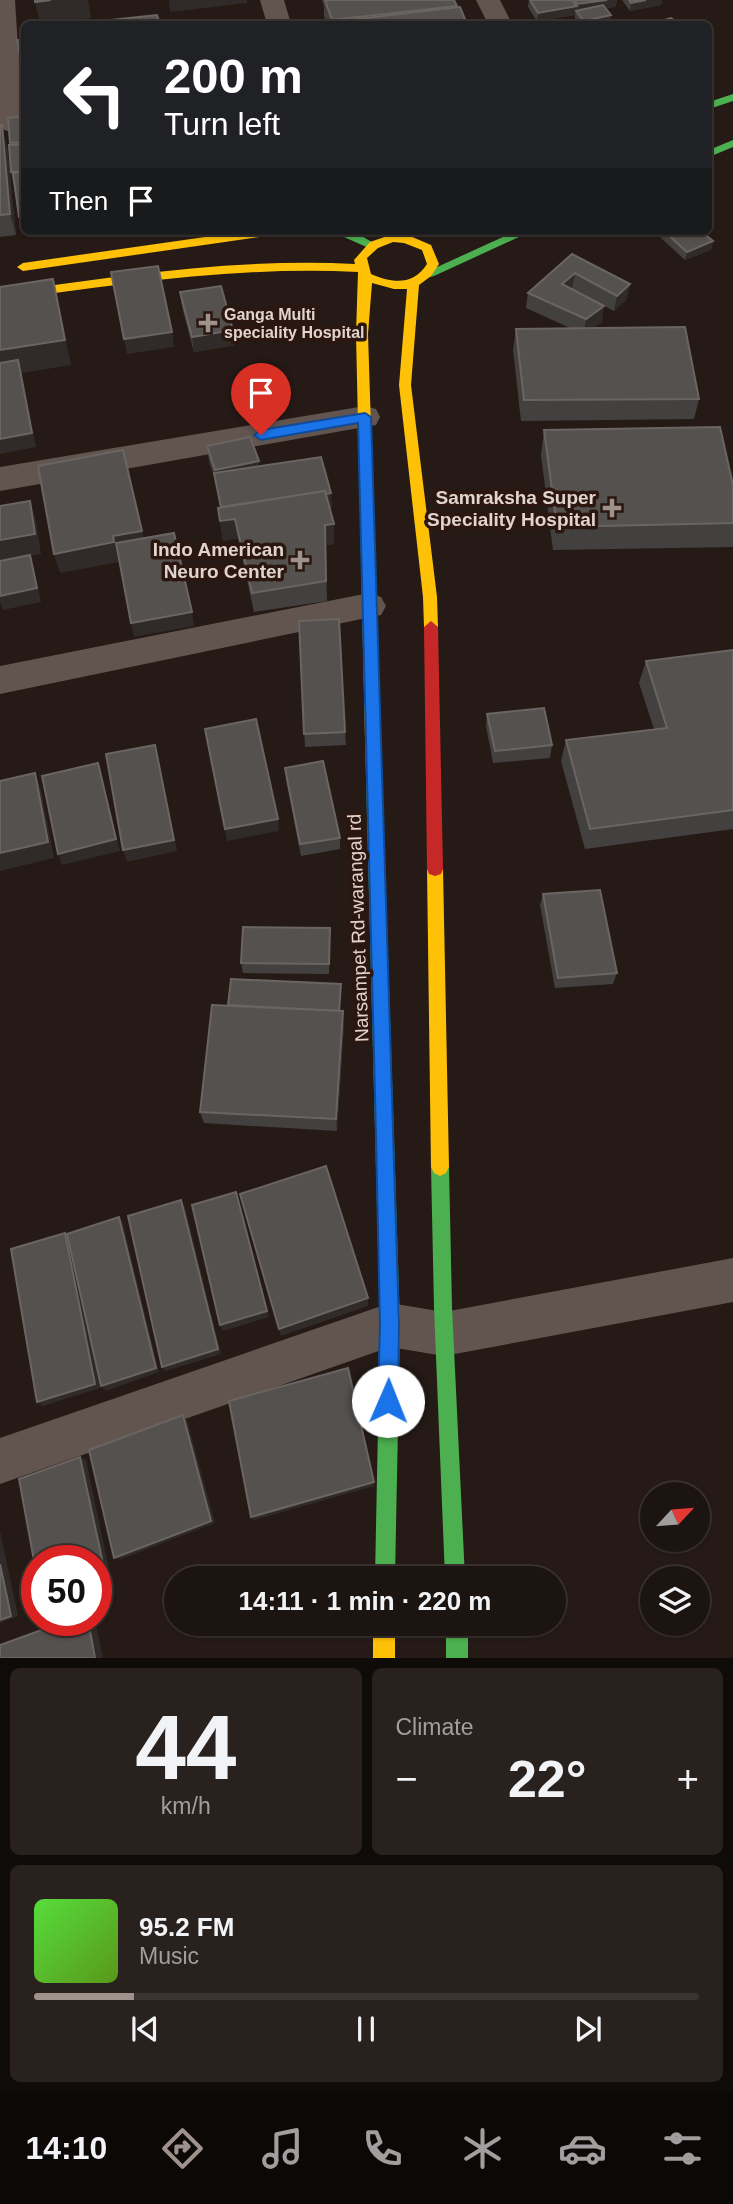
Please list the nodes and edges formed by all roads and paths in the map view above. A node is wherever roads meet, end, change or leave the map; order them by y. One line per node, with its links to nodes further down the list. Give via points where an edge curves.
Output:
1 (3, 0): 6 (street)
2 (272, 0): 4 (street)
3 (488, 0): 5 (street)
4 (278, 21)
5 (498, 21)
6 (3, 52): 9 (street)
7 (733, 97): 8 (main road)
8 (712, 105)
9 (12, 124)
10 (733, 143): 11 (main road)
11 (712, 153)
12 (246, 235): 17 (main road)
13 (359, 235): 16 (main road)
14 (403, 235): 16 (main road)
15 (517, 235): 19 (main road)
16 (384, 239): 18 (main road, via 360,260); 19 (main road, via 427,248 433,264)
17 (0, 270)
18 (364, 272): 20 (main road, via 387,286); 21 (main road, via 323,264 283,266 148,277); 22 (main road, Narsampet Rd-warangal rd)
19 (430, 272): 20 (main road)
20 (413, 284): 28 (main road, via 405,385 430,597)
21 (0, 297)
22 (365, 417): 23 (street); 24 (main road, Narsampet Rd-warangal rd)
23 (0, 478)
24 (369, 606): 25 (street); 27 (main road, Narsampet Rd-warangal rd)
25 (0, 680)
26 (733, 1280): 28 (street)
27 (390, 1325): 28 (street); 29 (street); 30 (main road, Narsampet Rd-warangal rd)
28 (444, 1334): 31 (main road)
29 (0, 1461)
30 (385, 1566)
31 (454, 1566)
32 (384, 1636): 34 (main road)
33 (457, 1636): 35 (main road)
34 (384, 1658)
35 (457, 1658)

